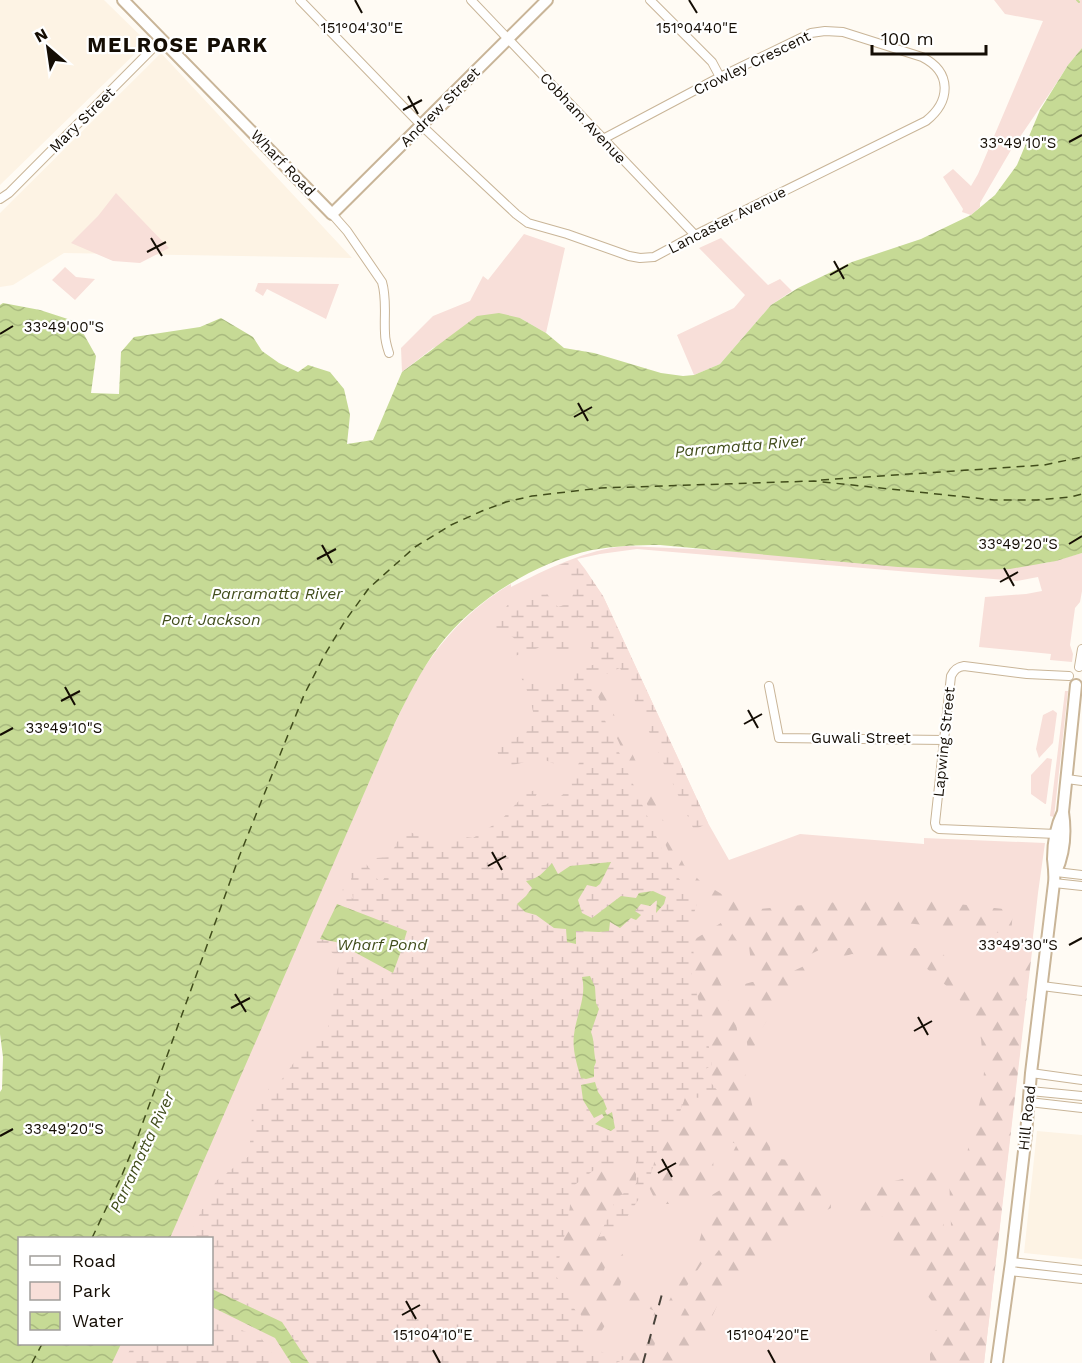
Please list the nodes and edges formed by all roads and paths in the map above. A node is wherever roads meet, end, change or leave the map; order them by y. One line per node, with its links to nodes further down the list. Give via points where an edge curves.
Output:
1 (123, 0): 6 (street, Wharf Road)
2 (300, 0): 10 (street, Lancaster Avenue)
3 (471, 0): 7 (street, Cobham Avenue)
4 (547, 0): 7 (street, Andrew Street)
5 (650, 0): 9 (street, via 712,62)
6 (162, 39): 12 (street, Mary Street); 13 (street, Wharf Road)
7 (508, 39): 10 (street, Andrew Street); 11 (street, Cobham Avenue)
8 (940, 70): 9 (street, Crowley Crescent, via 922,57 843,32 825,31 811,33); 14 (street, Lancaster Avenue, via 945,91 942,103 926,120)
9 (720, 77): 11 (street, Crowley Crescent)
10 (422, 126): 13 (street, Andrew Street); 14 (street, Lancaster Avenue, via 528,223 640,258 654,258)
11 (603, 139): 14 (street, Cobham Avenue)
12 (0, 200)
13 (332, 214): 15 (street, Wharf Road, via 382,282)
14 (695, 235)
15 (388, 353)
16 (1082, 649): 17 (street)
17 (1081, 668): 18 (street, via 1072,670)
18 (1076, 682): 20 (street, Lapwing Street, via 958,668 951,676); 21 (street, Hill Road)
19 (769, 687): 20 (street, Guwali Street, via 778,738)
20 (944, 740): 24 (street, Lapwing Street, via 936,827)
21 (1067, 779): 22 (street); 23 (street, Hill Road)
22 (1082, 781)
23 (1063, 812): 24 (street, Hill Road); 26 (street, Hill Road, via 1061,860)
24 (1056, 834): 26 (street, Hill Road)
25 (1082, 875): 26 (street)
26 (1055, 878): 27 (street); 28 (street, Hill Road)
27 (1082, 886)
28 (1042, 986): 29 (street); 30 (street, Hill Road)
29 (1082, 991)
30 (1031, 1073): 31 (street); 33 (street, Hill Road)
31 (1082, 1080)
32 (1082, 1096): 33 (street)
33 (1030, 1097): 34 (street); 35 (street, Hill Road)
34 (1082, 1108)
35 (1010, 1266): 36 (street); 37 (street); 38 (street, Hill Road)
36 (1082, 1270)
37 (1082, 1279)
38 (997, 1363)

